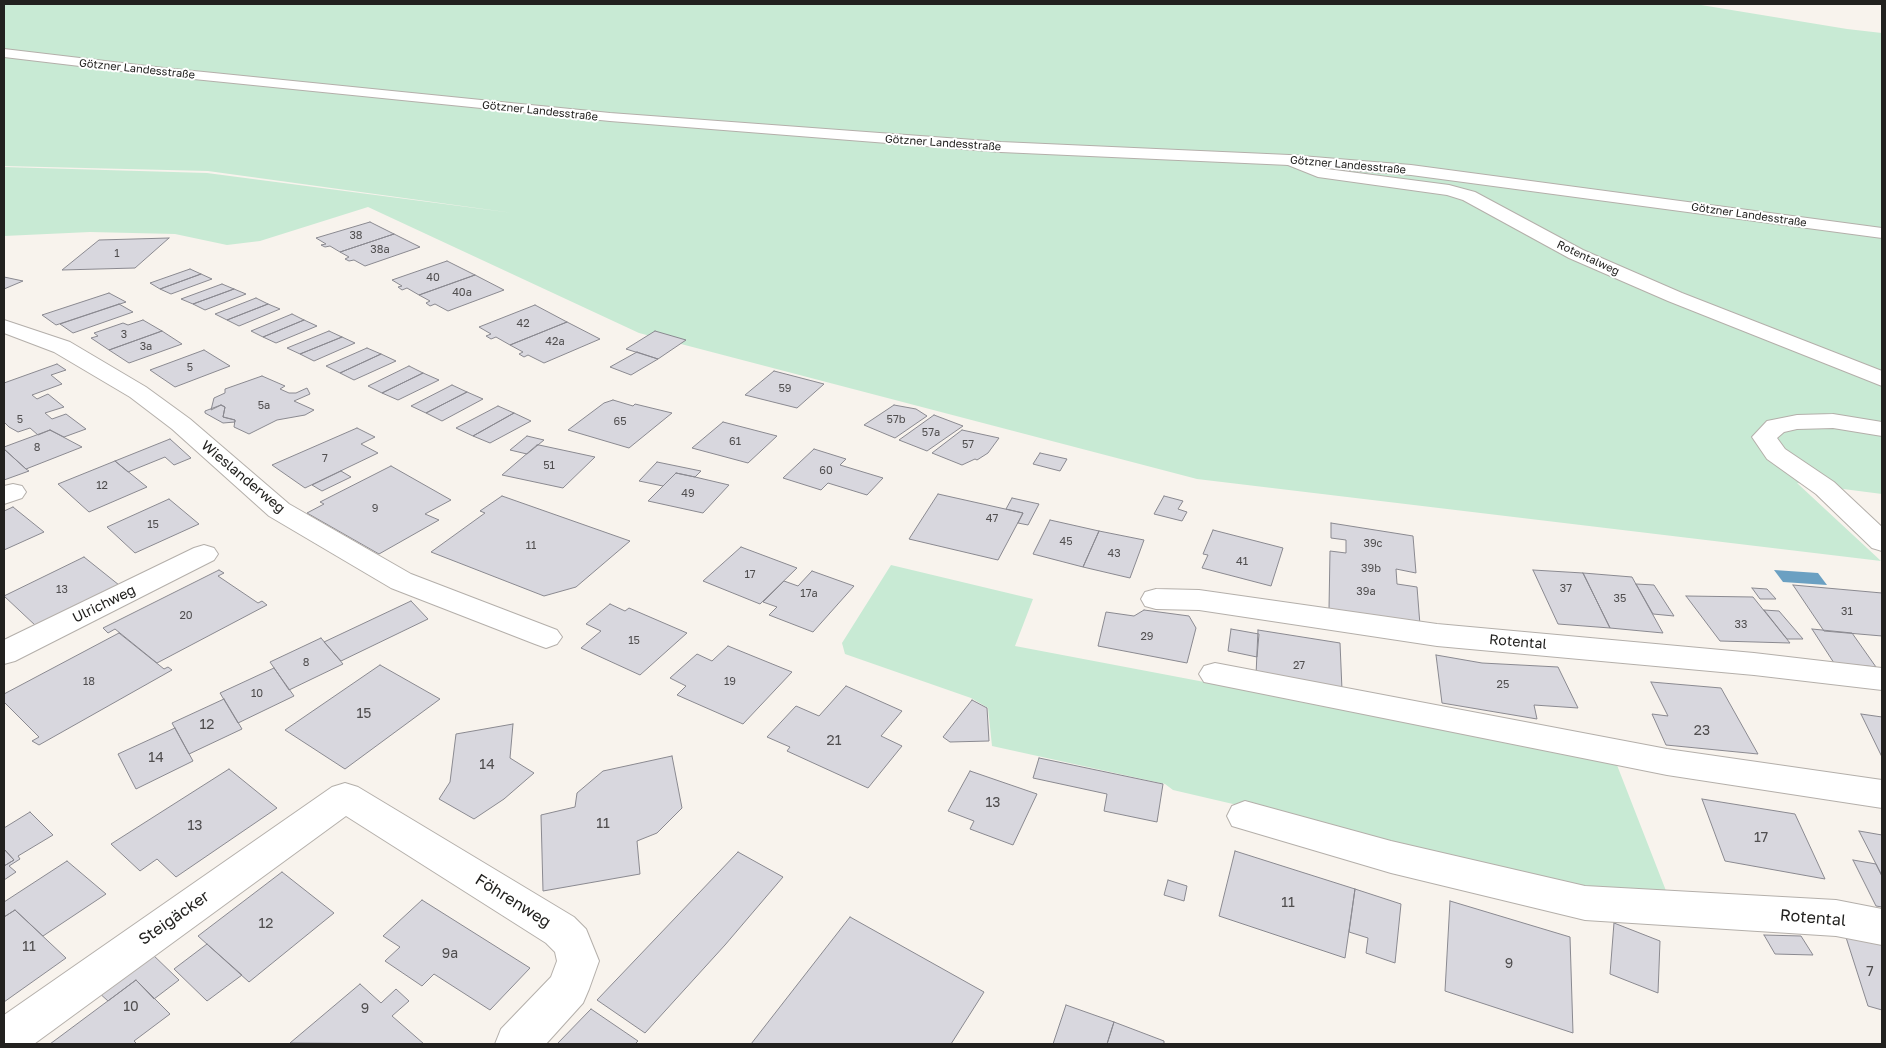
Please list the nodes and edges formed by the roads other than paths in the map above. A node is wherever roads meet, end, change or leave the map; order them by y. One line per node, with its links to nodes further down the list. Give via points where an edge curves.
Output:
1 (4, 53): 2 (street, Götzner Landesstraße, via 602,117 992,147)
2 (1289, 160): 3 (street, Götzner Landesstraße, via 1441,173); 5 (street, Rotentalweg, via 1324,174 1449,190 1469,196 1576,254)
3 (1882, 234)
4 (4, 326): 10 (street, Wieslanderweg, via 62,347 138,392 181,424 279,510 401,581)
5 (1882, 379)
6 (1882, 429): 7 (street, via 1832,421 1797,422 1776,426 1764,437 1776,454 1825,488)
7 (1882, 542)
8 (204, 554): 11 (street, Ulrichweg)
9 (1156, 599): 13 (street, Rotental, via 1199,600 1437,635)
10 (546, 637)
11 (4, 653)
12 (1215, 674): 14 (street, via 1667,762)
13 (1882, 679)
14 (1882, 794)
15 (345, 796): 18 (street, Steigäcker); 19 (street, Föhrenweg, via 560,930 572,942 578,961 568,989)
16 (1245, 816): 17 (street, Rotental, via 1391,857 1586,903 1836,918)
17 (1882, 926)
18 (4, 1040)
19 (517, 1044)

